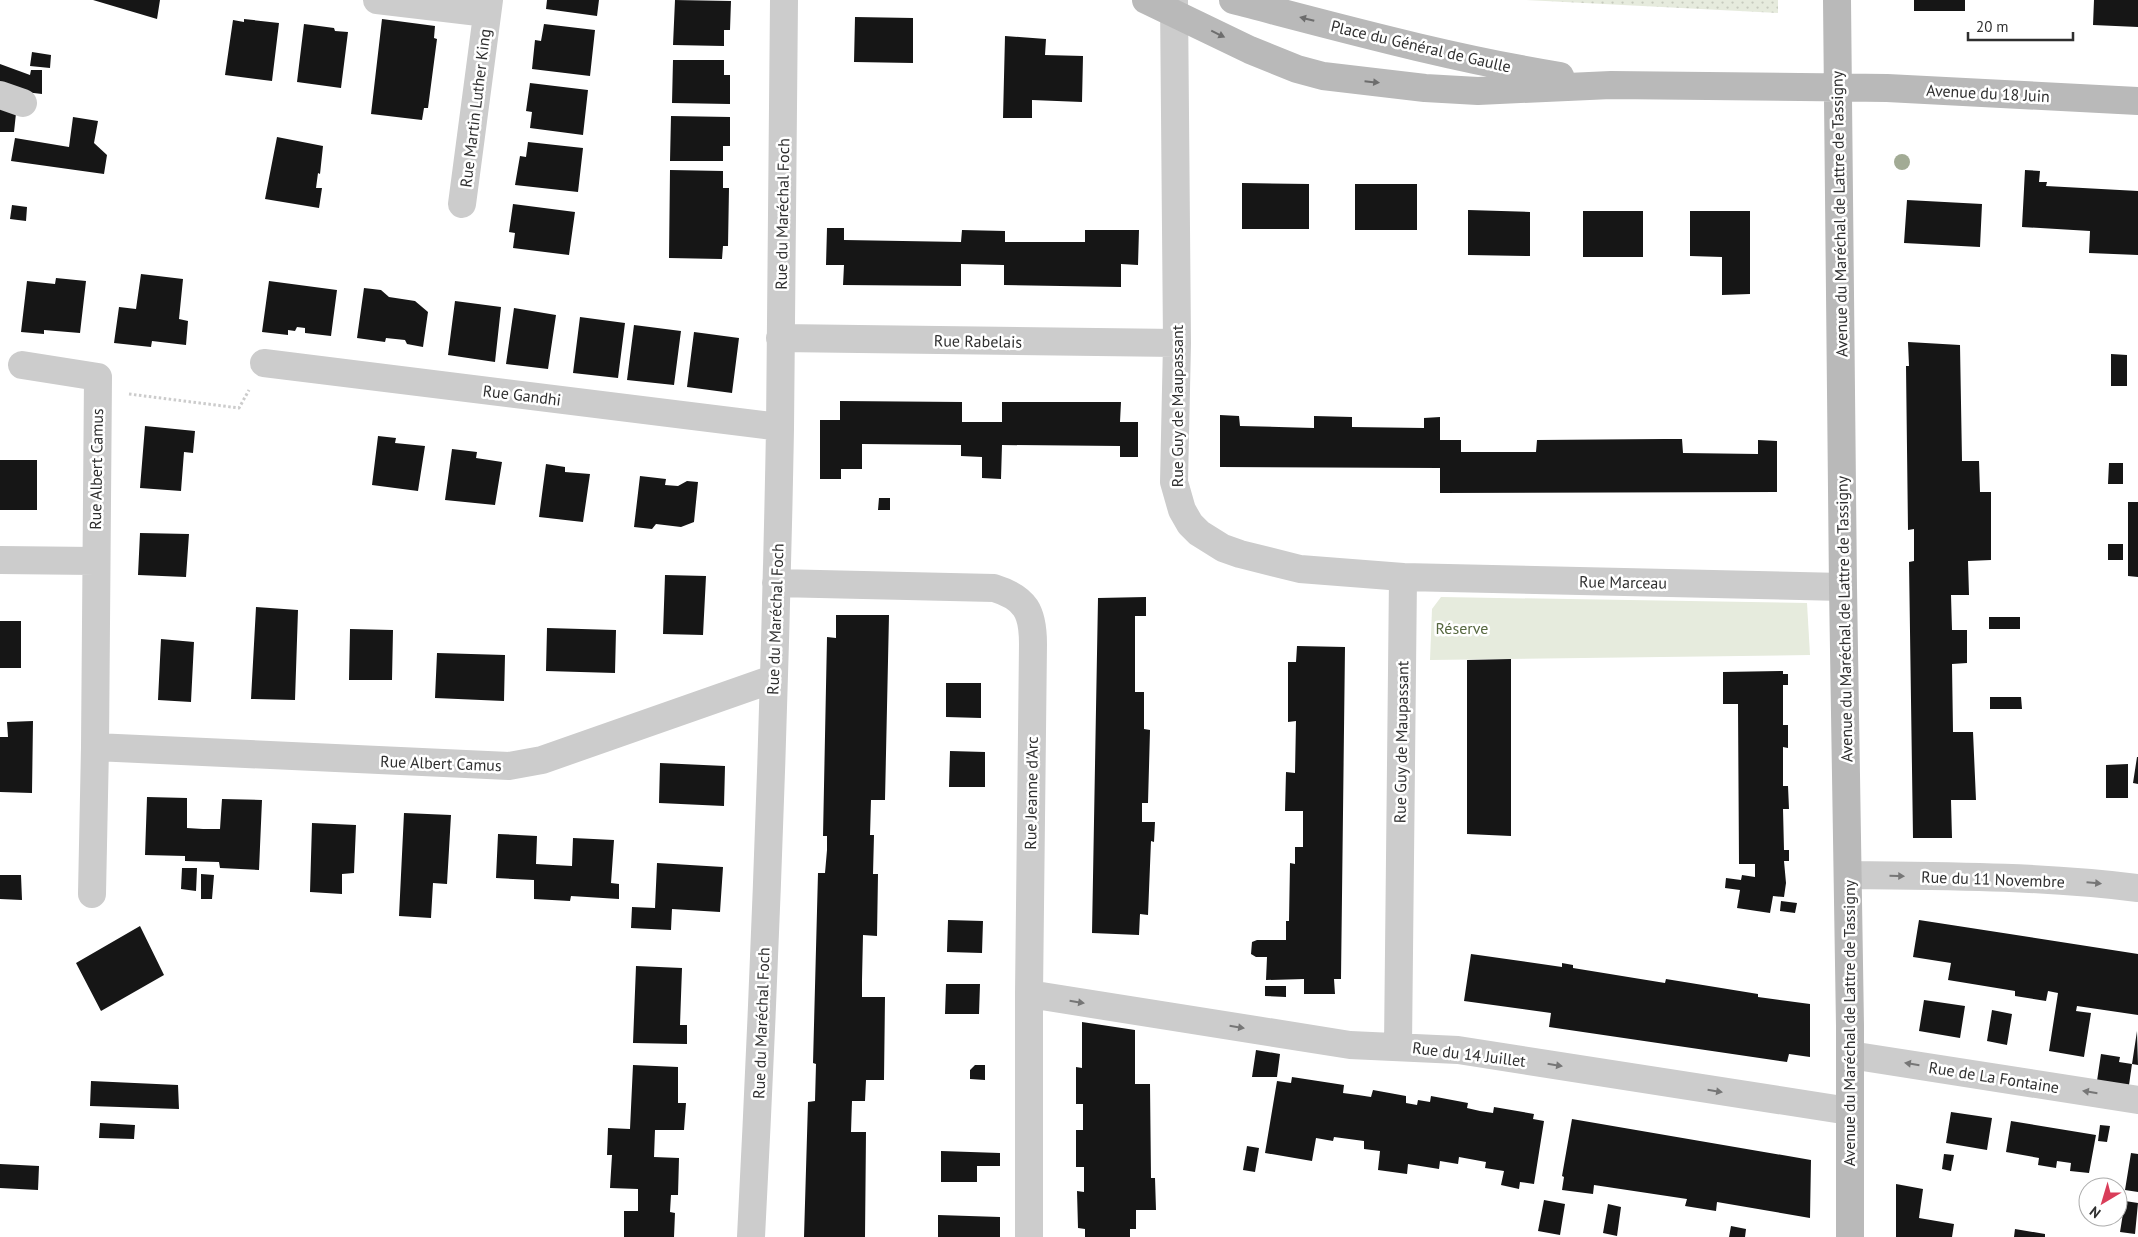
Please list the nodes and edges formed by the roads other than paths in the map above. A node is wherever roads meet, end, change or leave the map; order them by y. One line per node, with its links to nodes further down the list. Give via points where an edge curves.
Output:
1 (377, 0): 6 (street, Rue Martin Luther King)
2 (784, 0): 12 (street, Rue du Maréchal Foch)
3 (1146, 0): 7 (street, Place du Général de Gaulle)
4 (1233, 0): 8 (street, Place du Général de Gaulle, one-way to 4, via 1428,50)
5 (1837, 0): 9 (street, Avenue du Maréchal de Lattre de Tassigny)
6 (488, 6): 11 (street, Rue Martin Luther King)
7 (1174, 6): 8 (street, Place du Général de Gaulle, one-way to 8, via 1250,50 1323,76 1478,91); 13 (street, Rue Guy de Maupassant)
8 (1611, 85): 9 (street, Place du Général de Gaulle)
9 (1838, 87): 10 (street, Avenue du 18 Juin); 21 (street, Avenue du Maréchal de Lattre de Tassigny)
10 (2138, 101)
11 (462, 204)
12 (780, 338): 13 (street, Rue Rabelais); 16 (street, Rue du Maréchal Foch)
13 (1177, 343): 19 (street, Rue Guy de Maupassant, via 1174,482 1190,524 1223,548 1267,561 1338,573)
14 (264, 362): 16 (street, Rue Gandhi)
15 (22, 365): 18 (street, Rue Albert Camus, via 98,377)
16 (780, 427): 20 (street, Rue du Maréchal Foch)
17 (0, 560): 18 (street)
18 (95, 561): 23 (street, Rue Albert Camus)
19 (1403, 577): 21 (street, Rue Marceau); 28 (street, Rue Guy de Maupassant)
20 (776, 583): 22 (street, Rue du Maréchal Foch); 27 (street, Rue Jeanne d'Arc, via 994,588 1015,597 1030,613 1033,644)
21 (1843, 587): 24 (street, Avenue du Maréchal de Lattre de Tassigny)
22 (773, 679): 23 (street, Rue Albert Camus, via 542,760 509,766); 32 (street, Rue du Maréchal Foch)
23 (96, 747): 26 (street, Rue Albert Camus)
24 (1848, 874): 25 (street, Rue du 11 Novembre, one-way to 25, via 2014,878); 29 (street, Avenue du Maréchal de Lattre de Tassigny)
25 (2138, 888)
26 (92, 894)
27 (1029, 994): 28 (street, Rue du 14 Juillet, one-way to 28, via 1350,1045); 33 (street, Rue Jeanne d'Arc)
28 (1398, 1046): 31 (street, Rue du 14 Juillet, one-way to 31, via 1458,1050)
29 (1850, 1055): 30 (street, Rue de La Fontaine, one-way to 29); 31 (street, Avenue du Maréchal de Lattre de Tassigny)
30 (2138, 1100)
31 (1849, 1111): 34 (street, Avenue du Maréchal de Lattre de Tassigny)
32 (752, 1237)
33 (1029, 1237)
34 (1850, 1237)

